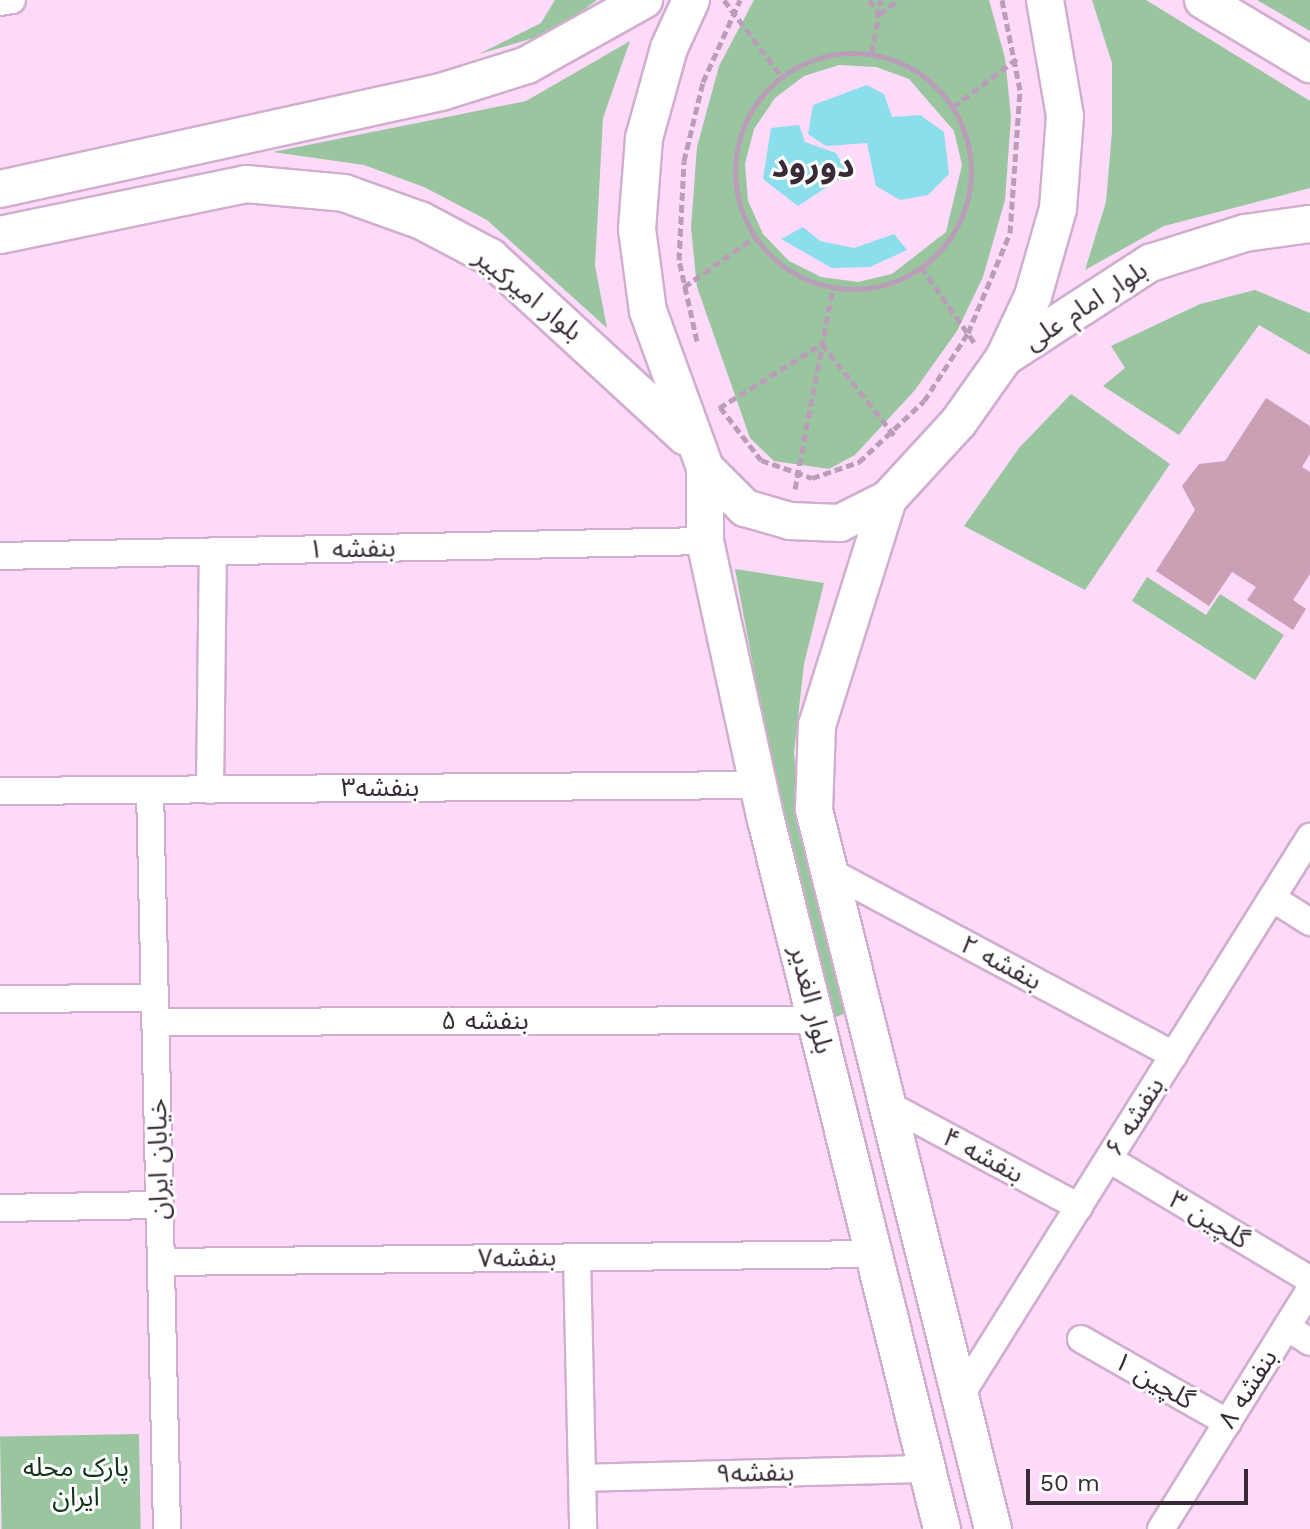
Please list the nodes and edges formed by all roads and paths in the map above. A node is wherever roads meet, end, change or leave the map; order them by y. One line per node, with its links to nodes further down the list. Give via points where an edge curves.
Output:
1 (12, 0): 11 (street)
2 (644, 0): 20 (main road, via 527,65)
3 (691, 0): 29 (main road, via 669,48 644,138 637,229)
4 (724, 0): 12 (path)
5 (740, 0): 12 (path)
6 (869, 0): 13 (path)
7 (881, 0): 13 (path)
8 (898, 0): 13 (path)
9 (1002, 0): 16 (path)
10 (1203, 0): 17 (main road)
11 (0, 2)
12 (732, 11): 18 (path); 27 (path, via 703,82 684,161)
13 (879, 14): 15 (path)
14 (1049, 16): 16 (path); 33 (main road, via 1065,116 1058,209 1033,296)
15 (872, 53): 18 (path, via 831,54); 19 (path, via 908,65)
16 (1017, 59): 19 (path); 30 (path, via 1020,173 1010,233)
17 (1310, 64)
18 (782, 77): 25 (path, via 760,96 740,131 733,172 741,213)
19 (953, 107): 26 (path, via 972,153 971,190 959,226)
20 (241, 138): 21 (main road); 22 (main road)
21 (246, 184): 24 (main road, بلوار امیرکبیر); 37 (main road, بلوار امیرکبیر, via 344,193 422,221 490,257)
22 (0, 189)
23 (1310, 224): 33 (main road, بلوار امام علی, via 1245,233 1150,263)
24 (0, 235)
25 (755, 237): 27 (path); 28 (path, via 794,275)
26 (921, 267): 28 (path, via 870,289); 30 (path)
27 (683, 287): 29 (path); 32 (path)
28 (833, 288): 31 (path)
29 (648, 311): 37 (main road)
30 (968, 333): 33 (path); 36 (path)
31 (822, 344): 35 (path); 36 (path); 39 (path)
32 (701, 354)
33 (1000, 365): 38 (main road)
34 (716, 399): 35 (path)
35 (720, 407): 37 (path); 39 (path, via 761,460)
36 (894, 434): 38 (path); 39 (path, via 838,473)
37 (696, 447): 41 (main road, بلوار امیرکبیر, via 745,508); 42 (main road, بلوار الغدیر)
38 (919, 465): 40 (main road)
39 (798, 477): 41 (path)
40 (888, 499): 41 (main road, بلوار امیرکبیر, via 840,523); 50 (main road, بلوار الغدیر, via 817,725 814,810)
41 (790, 521)
42 (705, 541): 43 (street, بنفشه ۱); 45 (main road, بلوار الغدیر)
43 (213, 551): 44 (street, بنفشه ۱); 47 (street)
44 (0, 556)
45 (760, 785): 47 (street, بنفشه۳); 55 (main road, بلوار الغدیر)
46 (150, 790): 47 (street, بنفشه۳); 48 (street, بنفشه۳); 54 (street, خیابان ایران)
47 (210, 790)
48 (0, 791)
49 (1310, 837): 51 (street, بنفشه ۶)
50 (829, 871): 56 (street, بنفشه ۲); 57 (main road, بلوار الغدیر)
51 (1272, 898): 52 (street); 56 (street, بنفشه ۶)
52 (1310, 922)
53 (0, 999): 54 (street, بنفشه ۵)
54 (155, 1010): 55 (street, بنفشه ۵); 59 (street, خیابان ایران)
55 (816, 1020): 62 (main road, بلوار الغدیر)
56 (1174, 1055): 58 (street, بنفشه ۶)
57 (887, 1104): 60 (street, بنفشه ۴); 70 (main road, بلوار الغدیر)
58 (1109, 1159): 60 (street, بنفشه ۶); 65 (street, گلچین ۳)
59 (160, 1205): 61 (street); 64 (street, خیابان ایران)
60 (1079, 1207): 70 (street, بنفشه ۶)
61 (0, 1208)
62 (874, 1254): 63 (street, بنفشه۷); 72 (main road, بلوار الغدیر)
63 (577, 1257): 64 (street, بنفشه۷); 73 (street)
64 (161, 1262): 74 (street, خیابان ایران)
65 (1310, 1280)
66 (1310, 1290): 67 (street, بنفشه ۸)
67 (1287, 1327): 69 (street); 71 (street, بنفشه ۸)
68 (1081, 1339): 71 (street, گلچین ۱)
69 (1310, 1342)
70 (960, 1396): 77 (main road, بلوار الغدیر)
71 (1228, 1423): 78 (street, بنفشه ۸)
72 (928, 1469): 73 (street, بنفشه۹); 76 (main road, بلوار الغدیر)
73 (582, 1478): 75 (street)
74 (167, 1529)
75 (583, 1529)
76 (942, 1529)
77 (993, 1529)
78 (1161, 1529)

